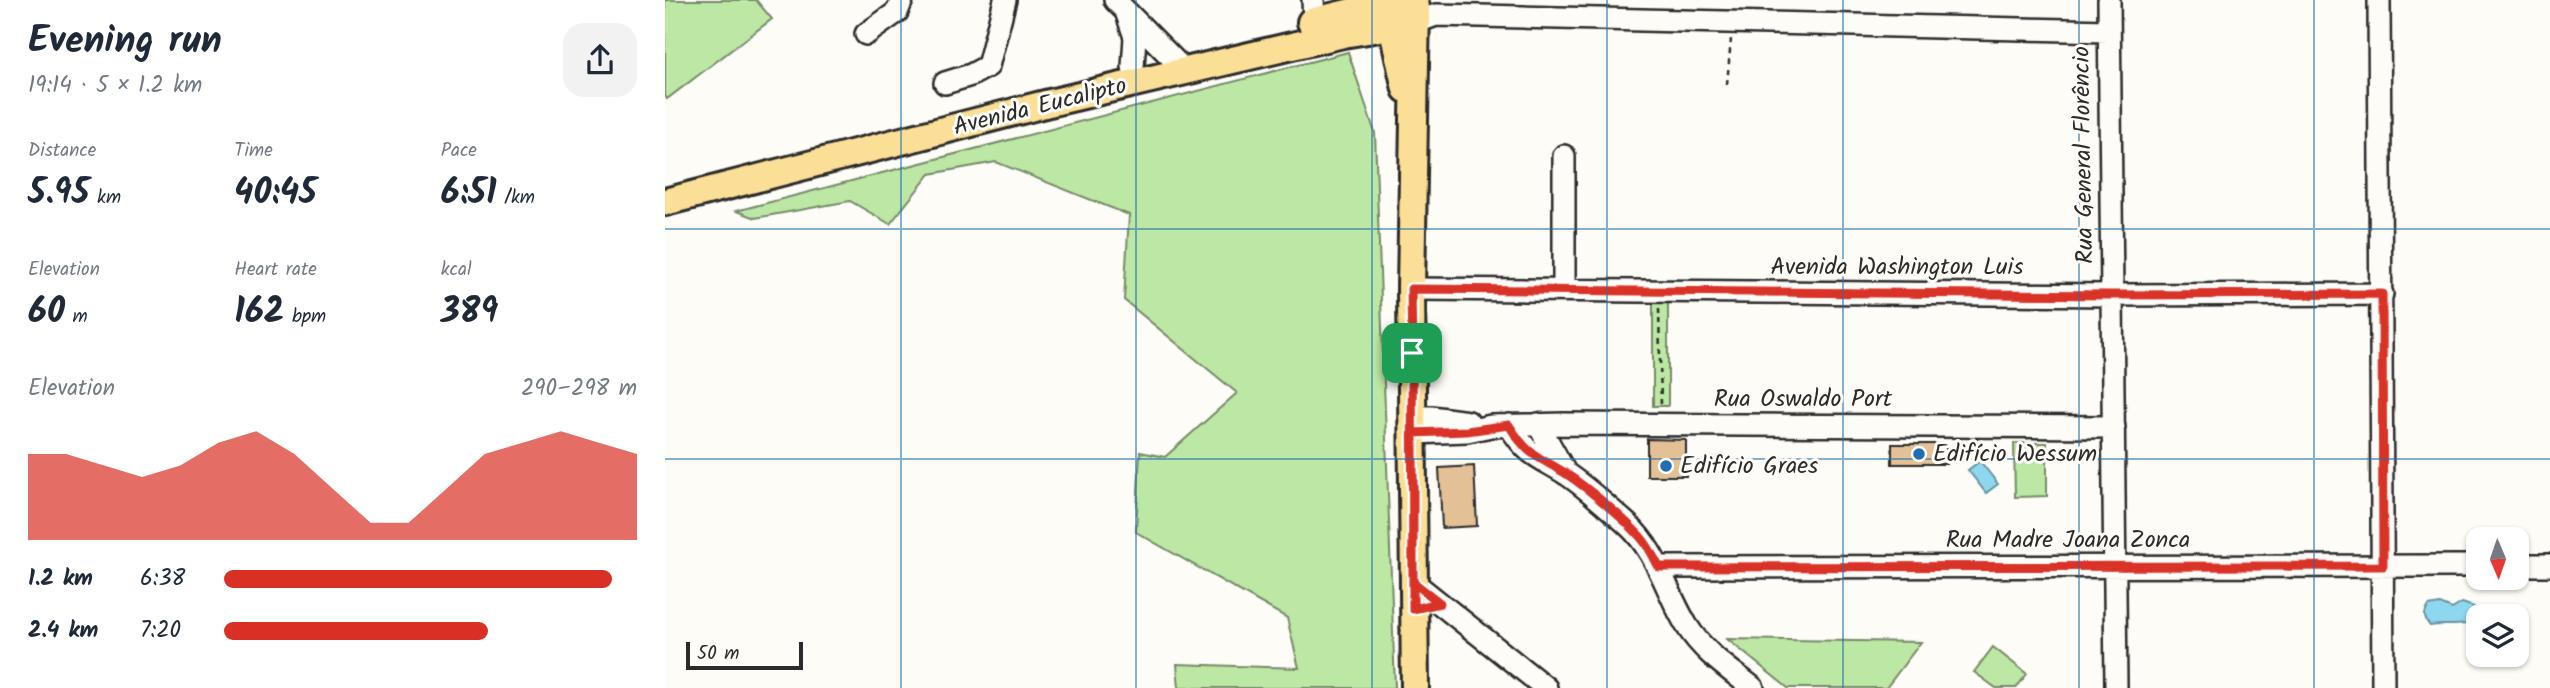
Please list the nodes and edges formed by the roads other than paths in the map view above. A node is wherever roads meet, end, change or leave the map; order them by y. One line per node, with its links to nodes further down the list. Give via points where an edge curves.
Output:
1 (902, 0): 12 (street, via 897,12)
2 (1005, 0): 15 (street, via 988,66)
3 (1732, 0): 10 (street)
4 (2109, 0): 11 (street, Rua General Florêncio)
5 (2379, 0): 21 (street)
6 (1120, 4): 13 (street); 14 (street, via 1135,37)
7 (1340, 7): 8 (main road, Avenida Eucalipto); 9 (main road, Avenida Eucalipto)
8 (1408, 10): 10 (street); 13 (main road, Avenida Eucalipto, via 1343,33); 19 (main road, via 1415,132)
9 (1313, 11): 13 (main road, Avenida Eucalipto)
10 (1732, 22): 11 (street)
11 (2108, 31): 22 (street, Rua General Florêncio)
12 (866, 34)
13 (1179, 64): 14 (main road, Avenida Eucalipto); 18 (main road, Avenida Eucalipto, via 1045,104)
14 (1133, 67): 17 (main road, Avenida Eucalipto)
15 (945, 83)
16 (1564, 156): 20 (street)
17 (665, 187)
18 (665, 202)
19 (1411, 289): 20 (street, Avenida Washington Luis); 24 (main road)
20 (1564, 290): 22 (street, Avenida Washington Luis)
21 (2382, 294): 22 (street, Avenida Washington Luis); 30 (street)
22 (2112, 295): 26 (street, Rua General Florêncio)
23 (1538, 424): 25 (street, Rua Oswaldo Port); 26 (street, Rua Oswaldo Port); 27 (street)
24 (1413, 425): 25 (street, Rua Oswaldo Port, via 1467,431); 34 (main road)
25 (1500, 426): 27 (street, via 1532,455)
26 (2114, 427): 33 (street, Rua General Florêncio)
27 (1566, 474): 32 (street, via 1645,542)
28 (2529, 565): 29 (street)
29 (2550, 565)
30 (2383, 566): 31 (street, Rua Madre Joana Zonca); 33 (street, Rua Madre Joana Zonca); 41 (street)
31 (2466, 566)
32 (1659, 567): 33 (street, Rua Madre Joana Zonca); 39 (street, via 1686,625 1701,645)
33 (2115, 567): 40 (street, Rua General Florêncio)
34 (1413, 582): 35 (street); 36 (main road)
35 (1440, 603): 36 (street); 38 (street)
36 (1413, 609): 37 (main road)
37 (1415, 688)
38 (1546, 688)
39 (1753, 688)
40 (2116, 688)
41 (2383, 688)

